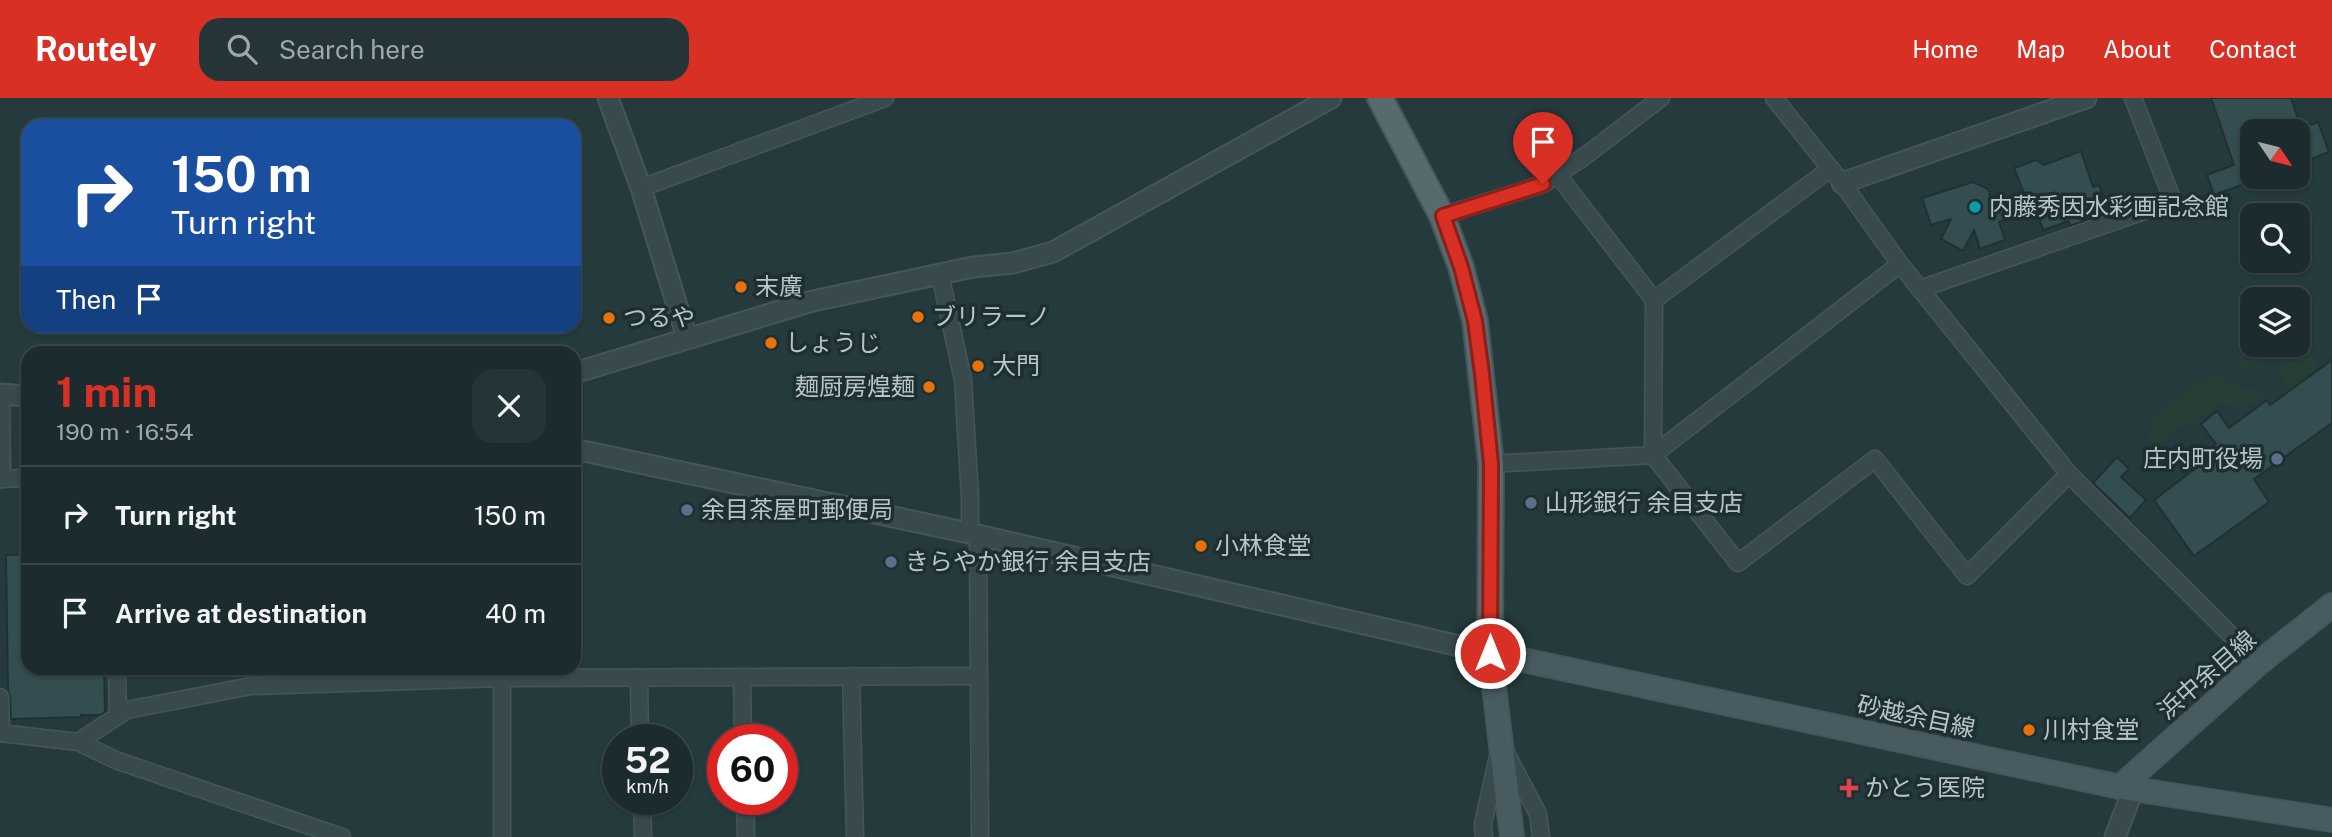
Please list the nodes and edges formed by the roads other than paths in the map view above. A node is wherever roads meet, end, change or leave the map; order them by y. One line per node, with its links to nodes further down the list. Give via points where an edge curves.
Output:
1 (608, 98): 11 (street)
2 (885, 98): 11 (street)
3 (1332, 98): 14 (street, via 1054,252)
4 (1380, 98): 12 (main road)
5 (1661, 98): 9 (street)
6 (1774, 98): 10 (street)
7 (2086, 98): 10 (street)
8 (2133, 98): 15 (street, via 2173,201)
9 (1557, 174): 12 (street, via 1543,184); 16 (street)
10 (1836, 176): 13 (street); 16 (street)
11 (641, 188): 17 (street)
12 (1443, 216): 23 (main road, via 1475,321)
13 (1900, 264): 15 (street); 22 (street)
14 (940, 274): 17 (street, via 813,301); 27 (street, via 963,380)
15 (1920, 289): 24 (street)
16 (1654, 300): 22 (street)
17 (687, 338): 18 (street)
18 (581, 371)
19 (1, 394): 20 (street); 26 (street)
20 (21, 395)
21 (581, 450): 27 (street)
22 (1653, 455): 23 (street); 24 (street, via 1738,562 1875,459 1967,576)
23 (1491, 464): 29 (main road)
24 (2069, 474): 30 (street)
25 (21, 478): 26 (street)
26 (1, 479)
27 (974, 534): 29 (street); 35 (street)
28 (2332, 605): 30 (main road, 浜中余目線)
29 (1490, 653): 45 (main road); 46 (main road, 砂越余目線)
30 (2259, 663): 46 (main road, 浜中余目線)
31 (117, 675): 40 (street)
32 (463, 675): 40 (street, via 251,686 127,710)
33 (502, 675): 51 (street)
34 (557, 675): 38 (street)
35 (978, 676): 37 (street); 55 (street)
36 (742, 677): 37 (street); 38 (street); 42 (street)
37 (851, 677): 54 (street)
38 (639, 678): 41 (street)
39 (0, 697): 43 (street)
40 (118, 716): 44 (street)
41 (640, 724)
42 (743, 724)
43 (0, 733): 44 (street)
44 (78, 742): 50 (street, via 118,761)
45 (1501, 744): 56 (street); 57 (main road); 58 (street, via 1538,814)
46 (2126, 789): 49 (main road, 砂越余目線); 59 (street)
47 (642, 815): 52 (street)
48 (745, 815): 53 (street)
49 (2332, 820)
50 (342, 837)
51 (502, 837)
52 (643, 837)
53 (746, 837)
54 (855, 837)
55 (980, 837)
56 (1484, 837)
57 (1512, 837)
58 (1541, 837)
59 (2115, 837)

